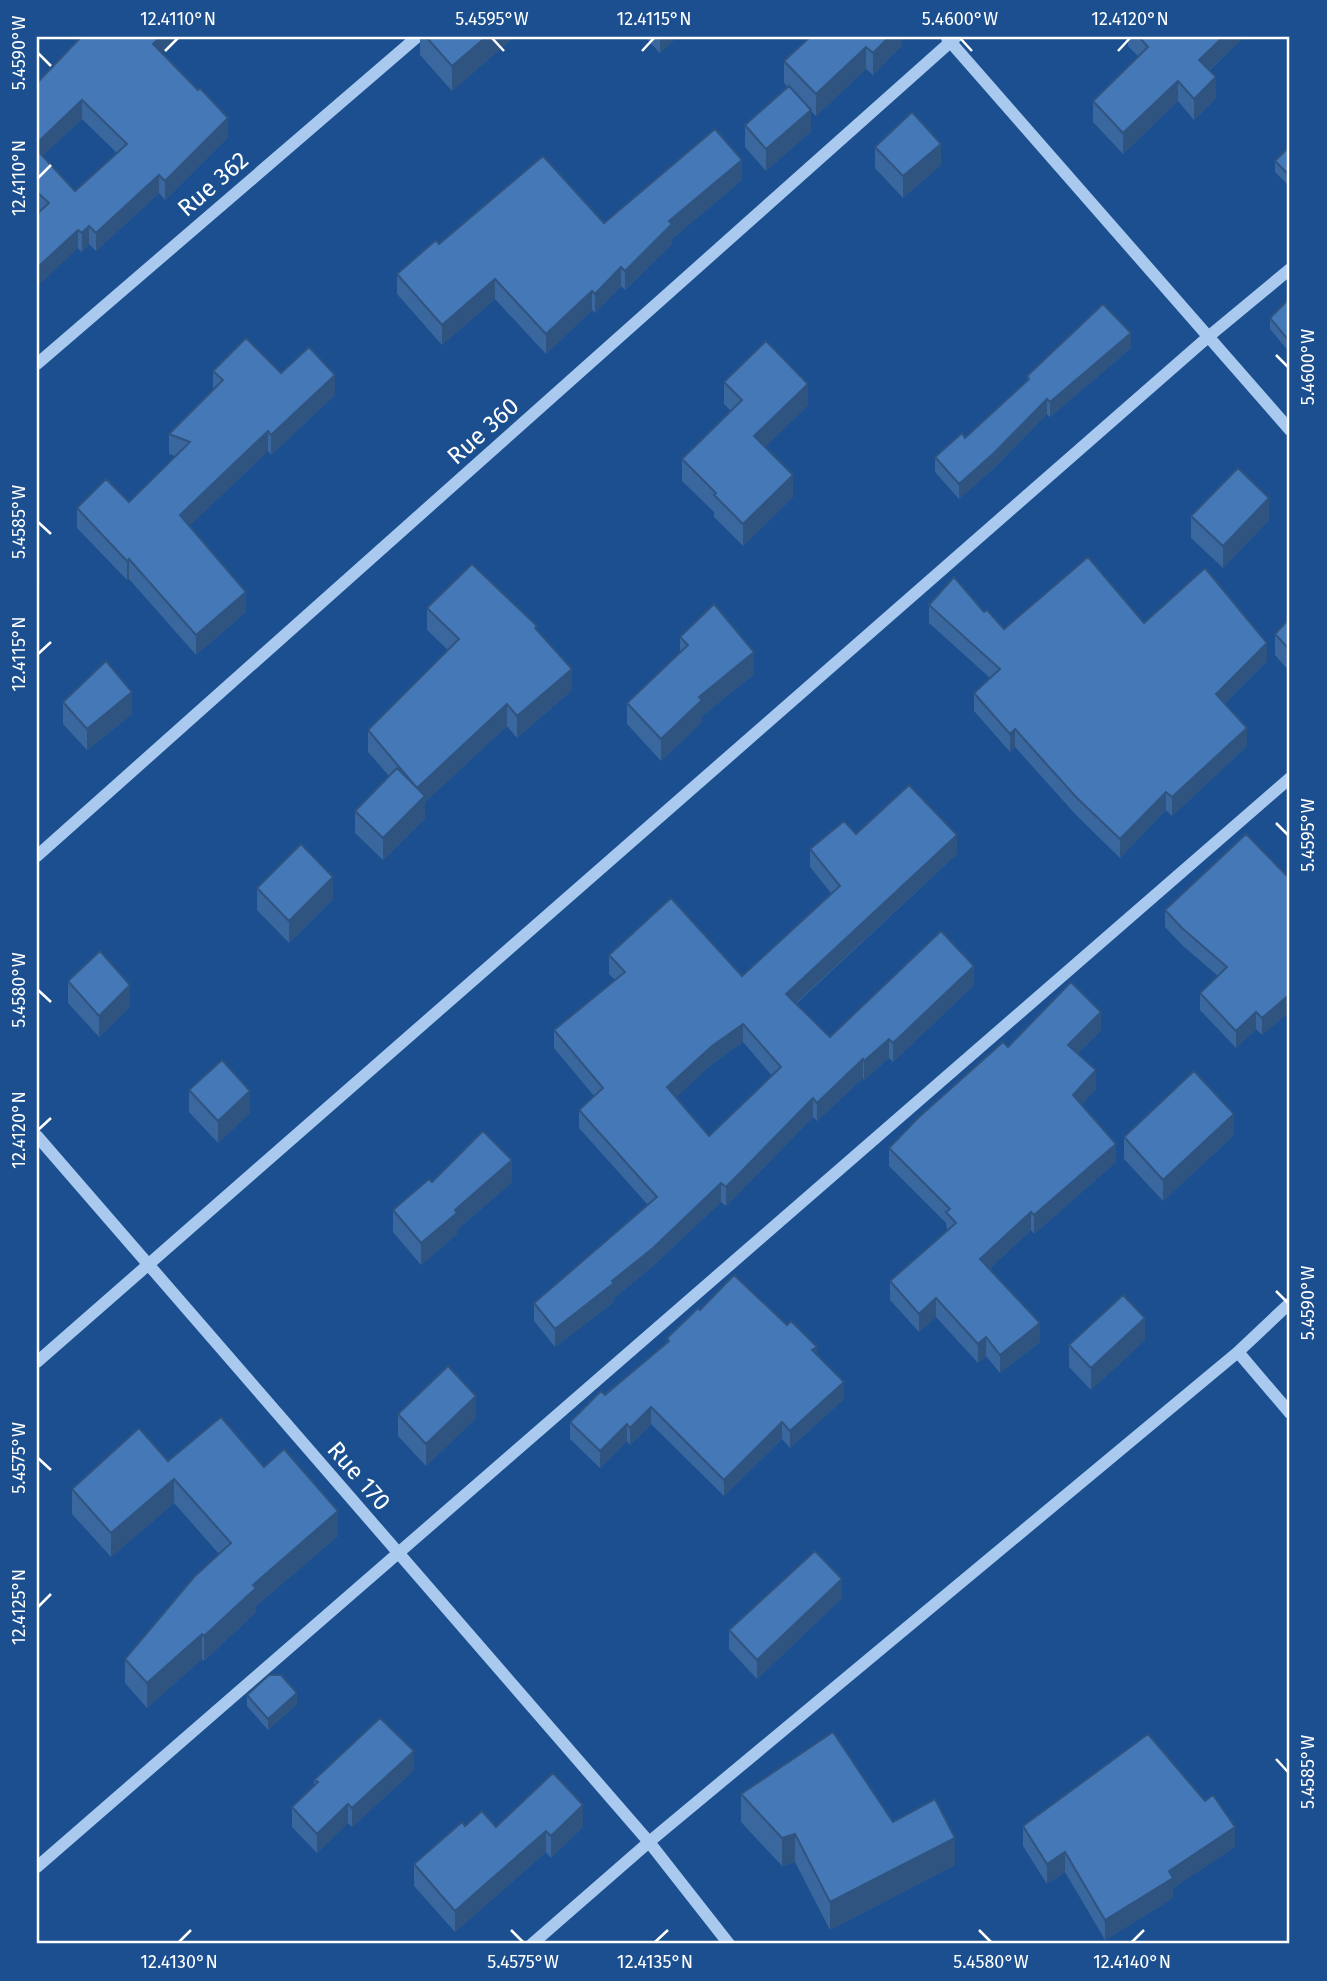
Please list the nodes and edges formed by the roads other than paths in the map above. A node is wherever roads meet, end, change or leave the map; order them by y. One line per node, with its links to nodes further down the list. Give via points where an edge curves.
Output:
1 (417, 37): 5 (street, Rue 362)
2 (951, 38): 4 (street); 8 (street, Rue 360)
3 (1290, 269): 4 (street)
4 (1209, 337): 6 (street); 10 (street)
5 (37, 364)
6 (1290, 430)
7 (1290, 778): 15 (street)
8 (37, 856)
9 (37, 1136): 10 (street, Rue 170)
10 (149, 1266): 13 (street); 15 (street, Rue 170)
11 (1290, 1303): 12 (street)
12 (1238, 1352): 14 (street); 16 (street)
13 (37, 1362)
14 (1290, 1413)
15 (397, 1552): 16 (street, Rue 170); 17 (street)
16 (649, 1842): 18 (street); 19 (street, Rue 170)
17 (37, 1867)
18 (532, 1944)
19 (729, 1944)

